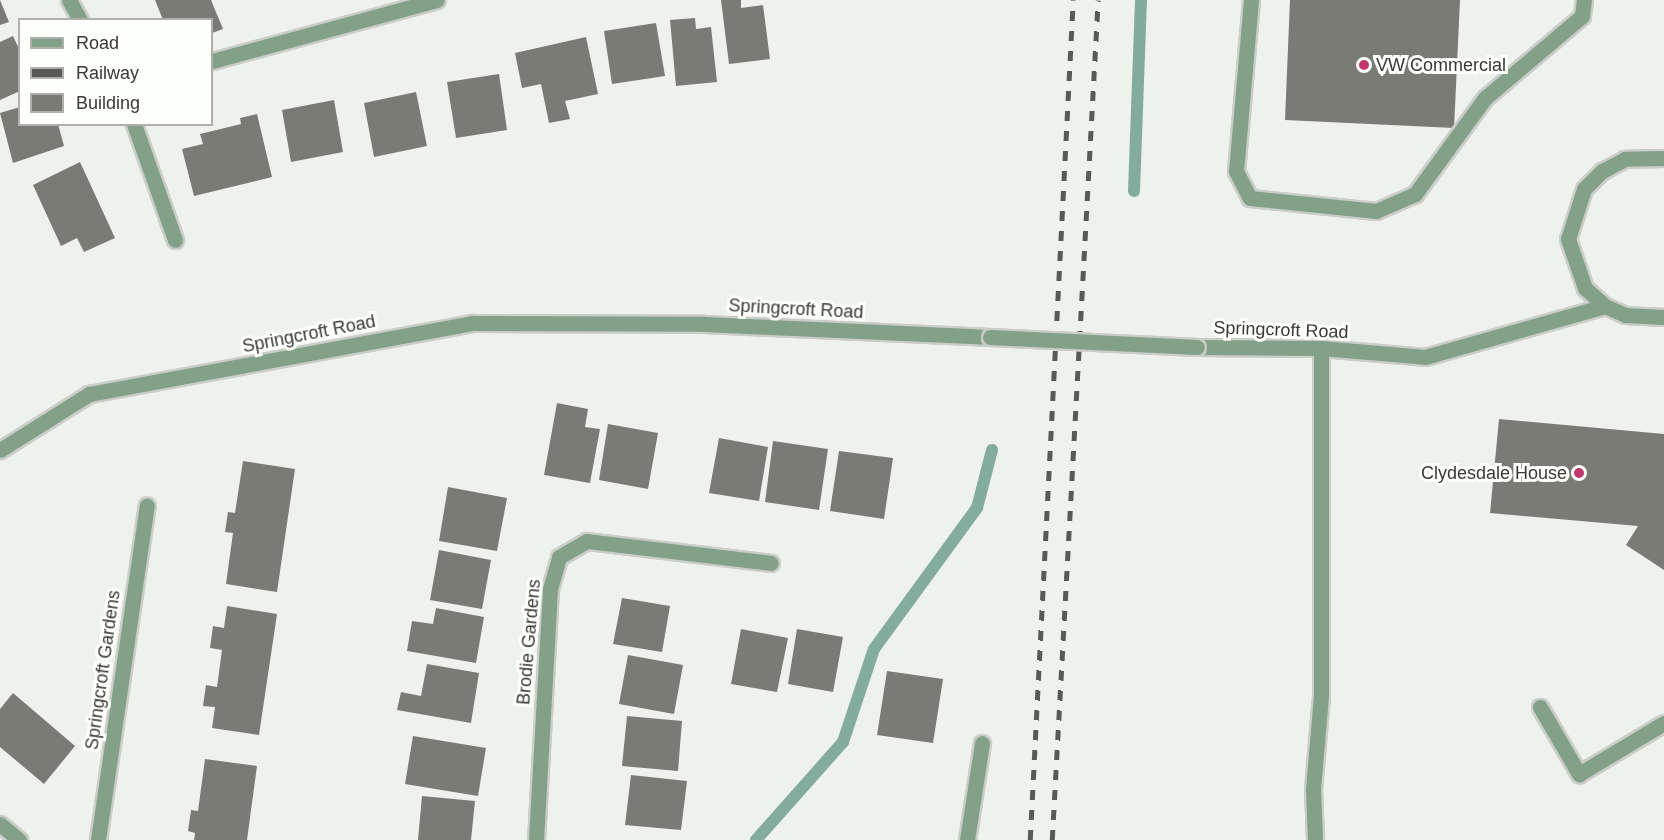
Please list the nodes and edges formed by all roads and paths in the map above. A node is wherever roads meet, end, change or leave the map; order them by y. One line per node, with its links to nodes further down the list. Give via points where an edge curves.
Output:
1 (69, 0): 5 (street)
2 (436, 0): 6 (street)
3 (1251, 0): 4 (street, via 1236,171 1250,198 1376,211 1415,194 1485,98 1582,16)
4 (1584, 0)
5 (80, 18)
6 (213, 61)
7 (135, 126): 9 (street)
8 (1664, 158): 10 (street, via 1625,159 1602,171 1584,189 1572,213 1568,239 1573,265 1585,288)
9 (175, 240)
10 (1605, 306): 11 (street, via 1625,315); 12 (street, Springcroft Road, via 1425,357)
11 (1664, 317)
12 (1321, 348): 13 (street, Springcroft Road, bridge, via 1197,347 704,324 472,323 89,394); 24 (street, via 1321,695)
13 (1, 447)
14 (147, 506): 21 (street, Springcroft Gardens)
15 (771, 563): 22 (street, Brodie Gardens, via 587,542 559,557 550,589)
16 (1540, 707): 17 (street, via 1579,774)
17 (1664, 723)
18 (982, 743): 23 (street)
19 (0, 824): 20 (street)
20 (19, 840)
21 (98, 840)
22 (536, 840)
23 (967, 840)
24 (1315, 840)

